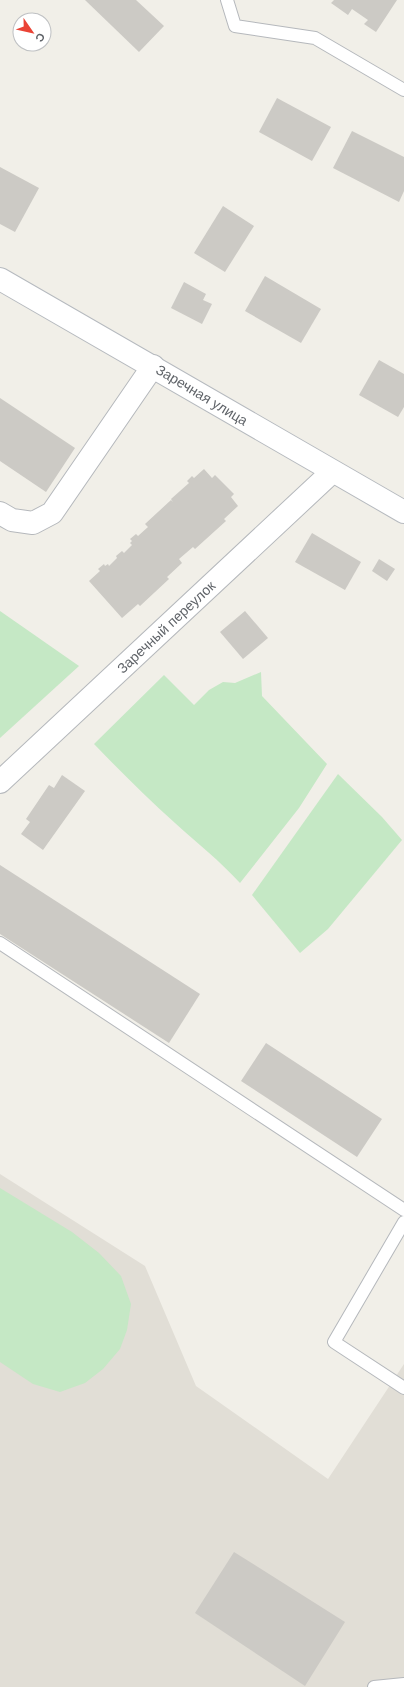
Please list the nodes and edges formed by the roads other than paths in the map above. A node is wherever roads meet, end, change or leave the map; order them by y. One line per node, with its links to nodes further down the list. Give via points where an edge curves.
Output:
1 (227, 0): 2 (lane, via 235,26 315,38)
2 (404, 90)
3 (0, 279): 4 (street, Заречная улица)
4 (153, 366): 5 (street, Заречная улица); 7 (street, via 52,513 33,522 12,520)
5 (332, 472): 6 (street, Заречная улица); 8 (street, Заречный переулок)
6 (404, 512)
7 (0, 513)
8 (0, 782)
9 (0, 943): 10 (lane)
10 (404, 1210)
11 (404, 1222): 12 (lane, via 334,1342)
12 (404, 1388)
13 (404, 1684): 14 (lane)
14 (374, 1687)

